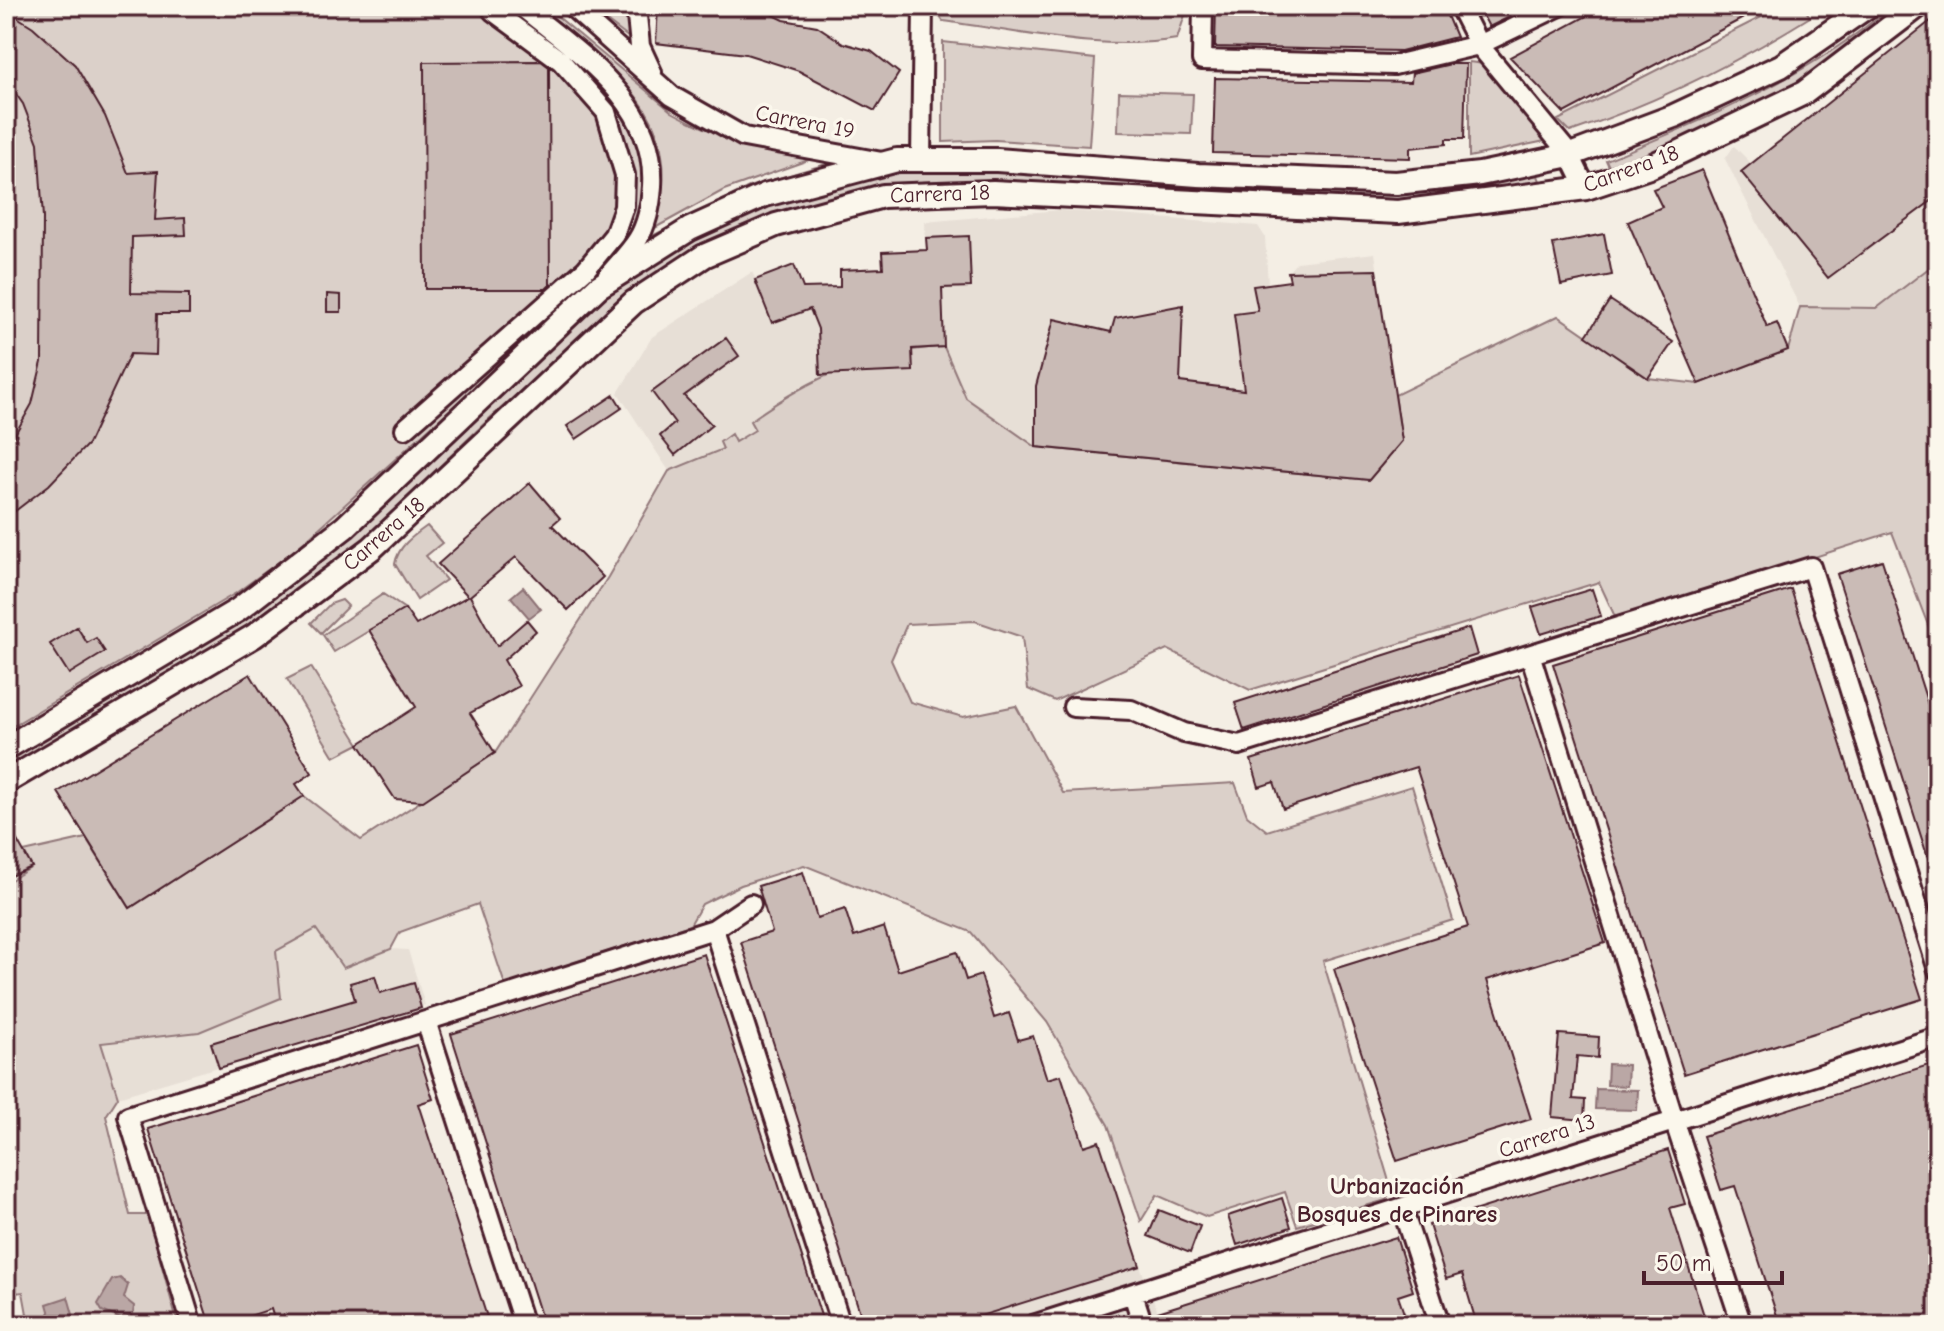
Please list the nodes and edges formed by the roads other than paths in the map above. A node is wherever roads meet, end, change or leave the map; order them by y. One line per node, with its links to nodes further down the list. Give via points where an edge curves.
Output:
1 (497, 6): 18 (street, via 493,11 561,61 606,112 625,175 624,207 614,235 586,269)
2 (521, 6): 17 (street, via 624,95 649,151 651,200 639,238)
3 (571, 6): 12 (street, Carrera 19)
4 (636, 6): 12 (street, via 640,46)
5 (923, 6): 14 (street)
6 (1203, 6): 11 (street, via 1202,60 1394,65)
7 (1459, 6): 11 (street)
8 (1560, 6): 11 (street)
9 (1868, 6): 13 (main road, Carrera 18, via 1781,66 1674,116)
10 (1918, 6): 16 (main road, Carrera 18, via 1804,93 1649,167)
11 (1479, 45): 13 (street)
12 (655, 78): 15 (street, Carrera 19, via 672,96 744,137)
13 (1570, 155): 14 (main road, Carrera 18, via 1480,174 1396,183); 16 (street)
14 (921, 160): 15 (main road, Carrera 18)
15 (882, 162): 17 (main road, Carrera 18, via 765,195 690,229)
16 (1586, 188): 22 (main road, Carrera 18, via 1398,212 993,192 883,196 776,225 704,256 634,302 372,548 293,609)
17 (598, 287): 21 (main road, Carrera 18, via 301,563 238,610)
18 (405, 429)
19 (1531, 657): 20 (street, via 1239,745 1184,733 1131,710); 25 (street, via 1811,567); 28 (street)
20 (1073, 707)
21 (6, 748)
22 (6, 782)
23 (751, 904): 24 (street)
24 (714, 929): 26 (street); 33 (street)
25 (1938, 970)
26 (426, 1021): 31 (street, via 128,1116); 32 (street)
27 (1938, 1037): 28 (street, Carrera 13)
28 (1674, 1120): 29 (street, Carrera 13); 37 (street)
29 (1402, 1208): 30 (street, Carrera 13); 36 (street)
30 (1133, 1294): 34 (street, Carrera 13); 35 (street)
31 (192, 1325)
32 (524, 1325)
33 (841, 1325)
34 (1033, 1325)
35 (1143, 1325)
36 (1440, 1325)
37 (1742, 1325)

